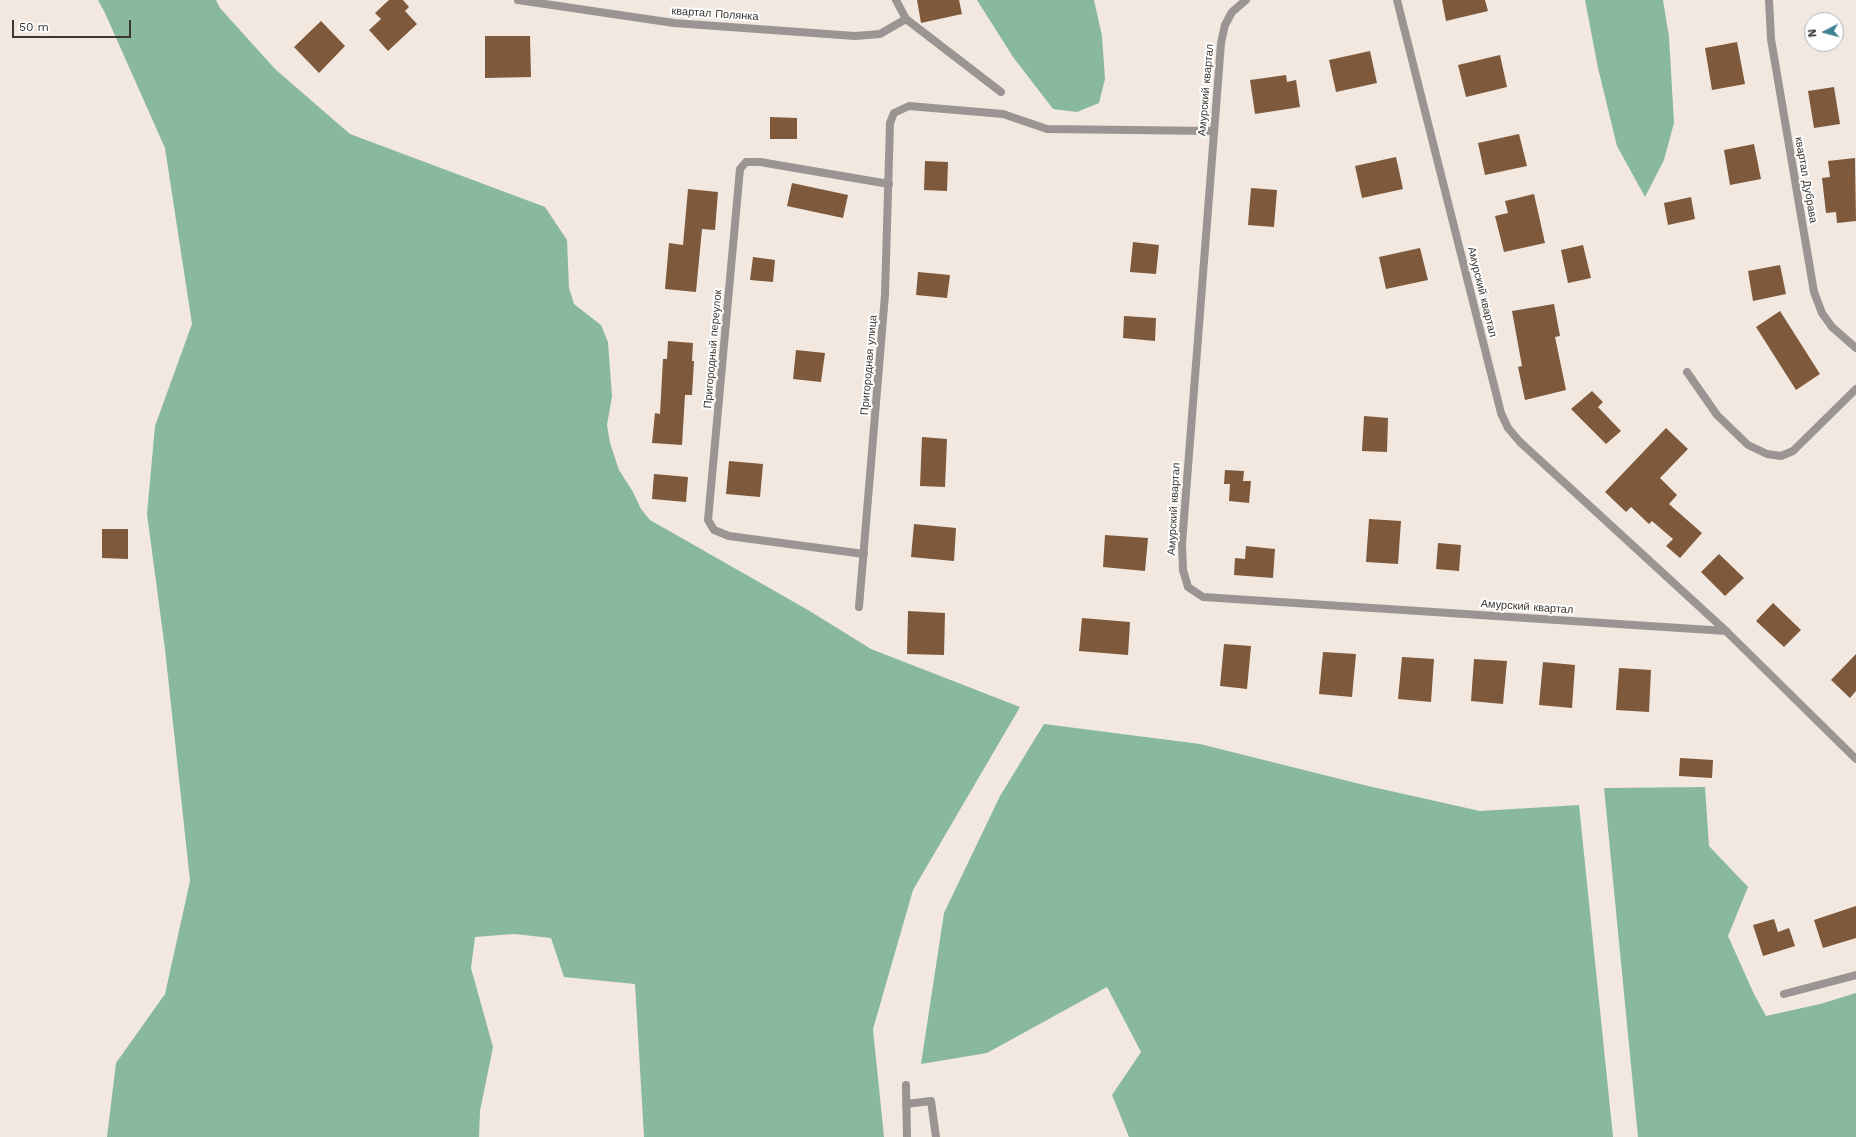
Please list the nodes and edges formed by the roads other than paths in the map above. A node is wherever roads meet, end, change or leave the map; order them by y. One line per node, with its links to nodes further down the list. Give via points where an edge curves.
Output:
1 (518, 0): 6 (street, квартал Полянка, via 674,23 855,36 880,34)
2 (896, 0): 6 (street)
3 (1246, 0): 8 (street, Амурский квартал, via 1232,12 1225,25)
4 (1397, 0): 15 (street, Амурский квартал, via 1501,413 1508,428 1520,442)
5 (1769, 0): 10 (street, квартал Дубрава, via 1771,39 1814,292 1822,313 1832,327)
6 (906, 19): 7 (street)
7 (1001, 92)
8 (1213, 131): 9 (street, Пригородная улица, via 1047,129 1003,114 908,106 894,113 890,123); 15 (street, Амурский квартал, via 1182,544 1183,570 1188,587 1203,597)
9 (889, 184): 13 (street, Пригородная улица, via 885,295); 13 (street, Пригородный переулок, via 760,162 746,162 740,169 708,520 714,530 729,536)
10 (1856, 348)
11 (1687, 372): 12 (street, via 1717,415 1748,445 1767,454 1781,456 1793,451)
12 (1856, 389)
13 (864, 554): 14 (street, Пригородная улица)
14 (859, 607)
15 (1726, 631): 16 (street)
16 (1856, 759)
17 (1856, 975): 18 (street)
18 (1784, 994)
19 (906, 1084): 20 (street)
20 (906, 1104): 21 (street); 22 (street, via 931,1101)
21 (907, 1137)
22 (936, 1137)

